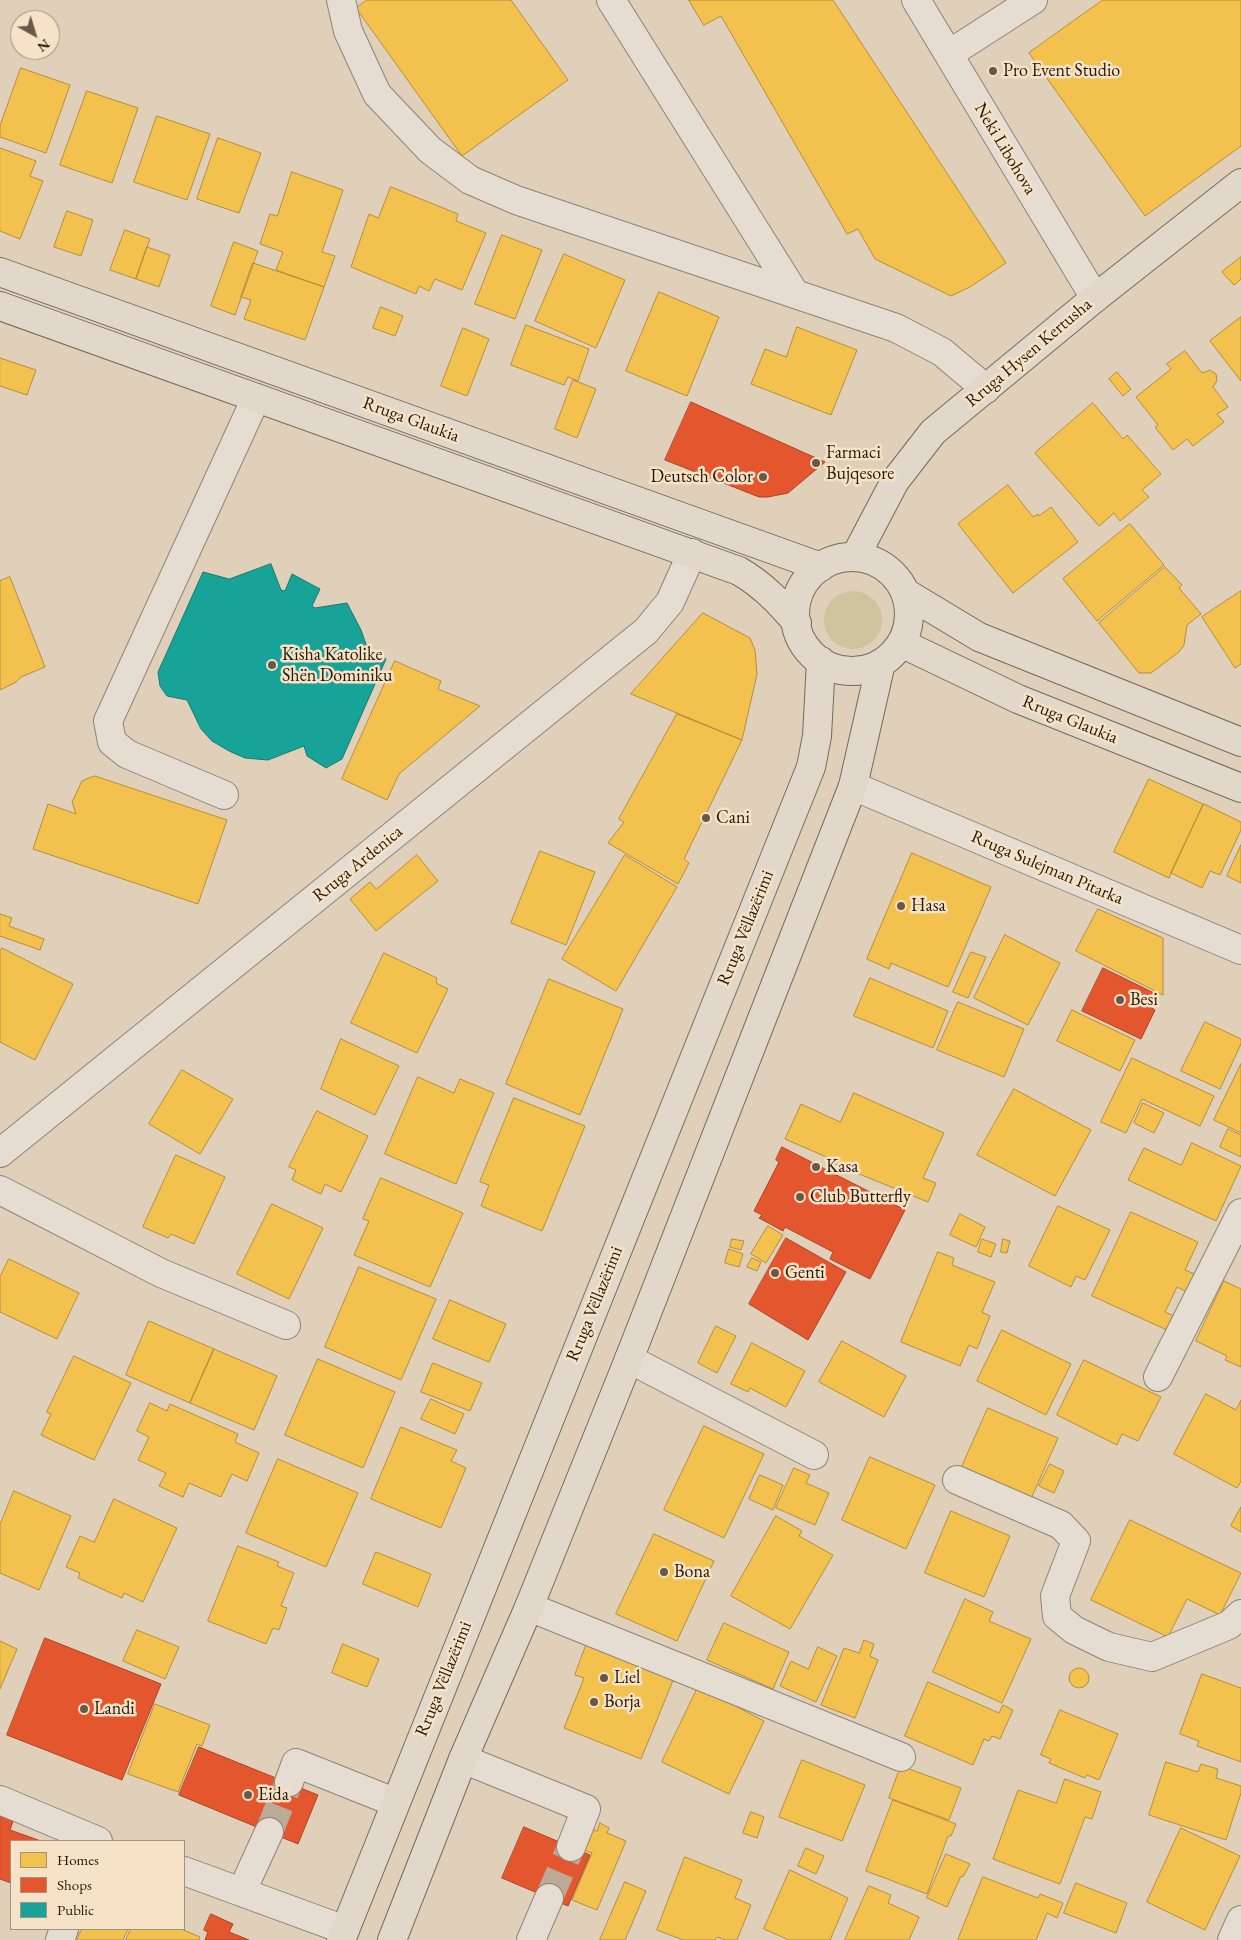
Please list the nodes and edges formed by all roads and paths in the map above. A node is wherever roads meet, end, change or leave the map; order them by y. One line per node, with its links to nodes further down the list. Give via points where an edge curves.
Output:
1 (341, 0): 8 (street, via 348,31 377,94 430,150 470,180 516,200)
2 (611, 0): 8 (street)
3 (916, 0): 5 (street, Neki Libohova)
4 (1032, 0): 5 (street)
5 (949, 54): 9 (street, Neki Libohova)
6 (1241, 183): 9 (main road, Rruga Hysen Kertusha)
7 (0, 272): 15 (main road, Rruga Glaukia)
8 (795, 294): 11 (street, via 923,340)
9 (1095, 298): 11 (main road, Rruga Hysen Kertusha)
10 (0, 306): 12 (main road, Rruga Glaukia)
11 (986, 389): 14 (main road, Rruga Hysen Kertusha, via 933,432 912,457 895,481)
12 (256, 398): 13 (main road, Rruga Glaukia); 24 (street, via 108,721 112,742 127,754)
13 (692, 553): 17 (main road, Rruga Glaukia, via 758,582); 26 (street, Rruga Ardenica, via 670,602 646,631)
14 (855, 557): 15 (main road); 16 (main road, via 885,568)
15 (821, 567): 17 (main road, via 800,592 795,612)
16 (906, 593): 18 (main road, via 909,624); 21 (main road, via 979,637)
17 (797, 623): 19 (main road, via 802,641)
18 (902, 643): 20 (main road); 23 (main road, Rruga Glaukia, via 1018,699)
19 (821, 661): 20 (main road, via 845,671 863,670); 40 (main road, Rruga Vëllazërimi, via 817,736 811,768)
20 (881, 663): 22 (main road)
21 (1241, 742)
22 (852, 786): 25 (street, Rruga Sulejman Pitarka); 30 (main road)
23 (1241, 788)
24 (224, 795)
25 (1241, 950)
26 (0, 1153)
27 (0, 1190): 29 (street, via 161,1273)
28 (1241, 1213): 31 (street)
29 (286, 1325)
30 (628, 1359): 32 (street); 34 (main road)
31 (1158, 1377)
32 (814, 1455)
33 (957, 1480): 35 (street, via 1061,1525 1076,1540 1055,1596 1057,1616 1074,1630 1109,1647 1152,1657 1229,1624)
34 (529, 1607): 36 (street); 37 (main road)
35 (1241, 1614)
36 (900, 1756)
37 (463, 1759): 43 (street, via 586,1809); 49 (main road)
38 (289, 1782): 40 (street, via 296,1763)
39 (0, 1800): 42 (street)
40 (394, 1802): 48 (main road, Rruga Vëllazërimi)
41 (269, 1832): 45 (street)
42 (96, 1840)
43 (571, 1847)
44 (185, 1871): 45 (street)
45 (242, 1891): 48 (street)
46 (549, 1898): 50 (street)
47 (1241, 1920): 51 (street)
48 (343, 1935)
49 (392, 1940)
50 (531, 1940)
51 (1232, 1940)

